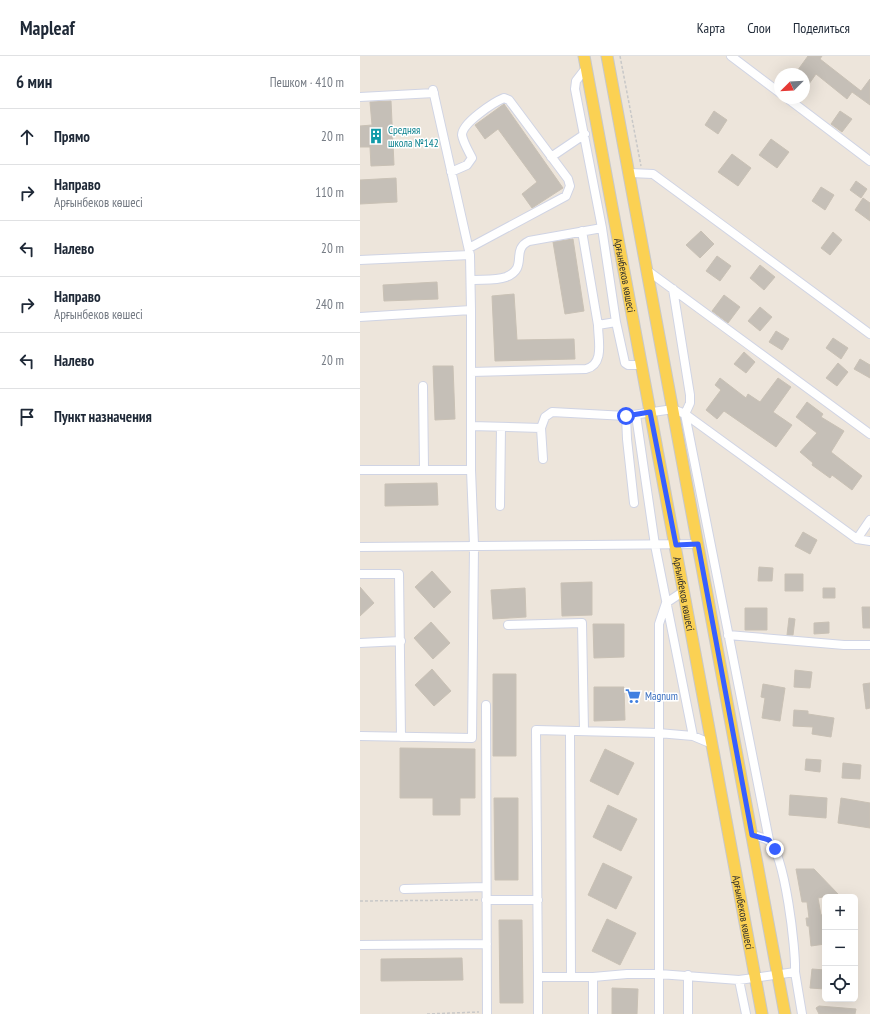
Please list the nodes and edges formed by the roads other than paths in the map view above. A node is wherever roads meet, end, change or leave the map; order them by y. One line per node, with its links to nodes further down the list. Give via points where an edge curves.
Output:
1 (584, 56): 4 (main road, Арғынбеков көшесі)
2 (607, 56): 12 (main road, Арғынбеков көшесі)
3 (731, 56): 5 (street)
4 (586, 68): 8 (street, via 576,81 575,88); 25 (main road, Арғынбеков көшесі)
5 (774, 88)
6 (360, 97): 11 (street, via 434,92)
7 (795, 104): 10 (street)
8 (585, 134): 9 (street); 13 (street)
9 (551, 157): 11 (street, via 509,100 504,98 464,126 462,135 472,158 466,165); 15 (street, via 568,179 570,186 566,196)
10 (870, 161)
11 (452, 172): 15 (street)
12 (630, 173): 17 (main road, Арғынбеков көшесі); 24 (street, via 653,174)
13 (602, 228): 14 (street); 22 (street)
14 (582, 231): 18 (street, via 529,241 520,249 519,267 514,273 496,279); 23 (street)
15 (469, 251): 16 (street); 18 (street)
16 (360, 260)
17 (648, 271): 19 (street); 28 (main road, Арғынбеков көшесі)
18 (470, 280): 20 (street)
19 (673, 289): 30 (street, via 690,394 690,403); 36 (street)
20 (471, 310): 21 (street); 26 (street)
21 (360, 317)
22 (616, 322): 23 (street); 25 (street, via 625,363)
23 (598, 325): 26 (street, via 599,356 593,367)
24 (870, 334)
25 (642, 365): 29 (main road, Арғынбеков көшесі)
26 (471, 372): 33 (street)
27 (423, 386): 38 (street)
28 (673, 409): 29 (street); 30 (street); 47 (main road, Арғынбеков көшесі)
29 (650, 412): 31 (street); 48 (main road, Арғынбеков көшесі)
30 (685, 414): 44 (street); 55 (street)
31 (636, 415): 32 (street); 46 (street)
32 (626, 416): 35 (street, via 552,412 545,417); 41 (street)
33 (471, 426): 34 (street); 40 (street)
34 (502, 427): 35 (street); 42 (street)
35 (541, 428): 37 (street)
36 (870, 434)
37 (543, 459)
38 (424, 469): 39 (street); 40 (street)
39 (360, 470)
40 (471, 470): 49 (street)
41 (634, 503)
42 (500, 506)
43 (870, 520): 44 (street)
44 (857, 539): 45 (street)
45 (870, 541)
46 (655, 544): 48 (street); 49 (street); 53 (street)
47 (698, 544): 48 (street); 69 (main road, Арғынбеков көшесі)
48 (676, 545): 52 (main road, Арғынбеков көшесі)
49 (474, 546): 50 (street); 66 (street)
50 (360, 547)
51 (360, 574): 56 (street, via 399,574)
52 (684, 591): 53 (street); 68 (main road, Арғынбеков көшесі)
53 (666, 604): 62 (street, via 659,624); 65 (street)
54 (508, 625): 61 (street, via 582,624)
55 (728, 635): 58 (street); 70 (street)
56 (401, 641): 57 (street); 64 (street)
57 (360, 643)
58 (870, 645)
59 (486, 705): 67 (street)
60 (570, 731): 61 (street); 74 (street, via 536,730); 80 (street)
61 (584, 731): 62 (street)
62 (658, 733): 65 (street); 78 (street)
63 (360, 736): 64 (street)
64 (401, 736): 66 (street)
65 (693, 736): 68 (street)
66 (472, 738): 67 (street)
67 (486, 738): 71 (street)
68 (712, 744): 84 (main road, Арғынбеков көшесі)
69 (752, 835): 70 (street); 81 (main road, Арғынбеков көшесі)
70 (769, 840): 77 (street, via 780,863 795,946)
71 (486, 887): 72 (street); 73 (street)
72 (404, 888)
73 (486, 900): 74 (street); 75 (street)
74 (538, 900): 82 (street)
75 (487, 944): 76 (street); 86 (street)
76 (360, 945)
77 (795, 972): 81 (street); 94 (street)
78 (659, 974): 79 (street); 83 (street); 89 (street)
79 (688, 975): 85 (street); 90 (street)
80 (571, 976): 82 (street); 83 (street)
81 (778, 976): 84 (street); 93 (main road, Арғынбеков көшесі)
82 (538, 977): 87 (street)
83 (593, 977): 88 (street)
84 (756, 978): 85 (street); 92 (main road, Арғынбеков көшесі)
85 (739, 980): 91 (street)
86 (487, 1013)
87 (538, 1014)
88 (594, 1014)
89 (659, 1014)
90 (688, 1014)
91 (746, 1014)
92 (762, 1014)
93 (785, 1014)
94 (802, 1014)

